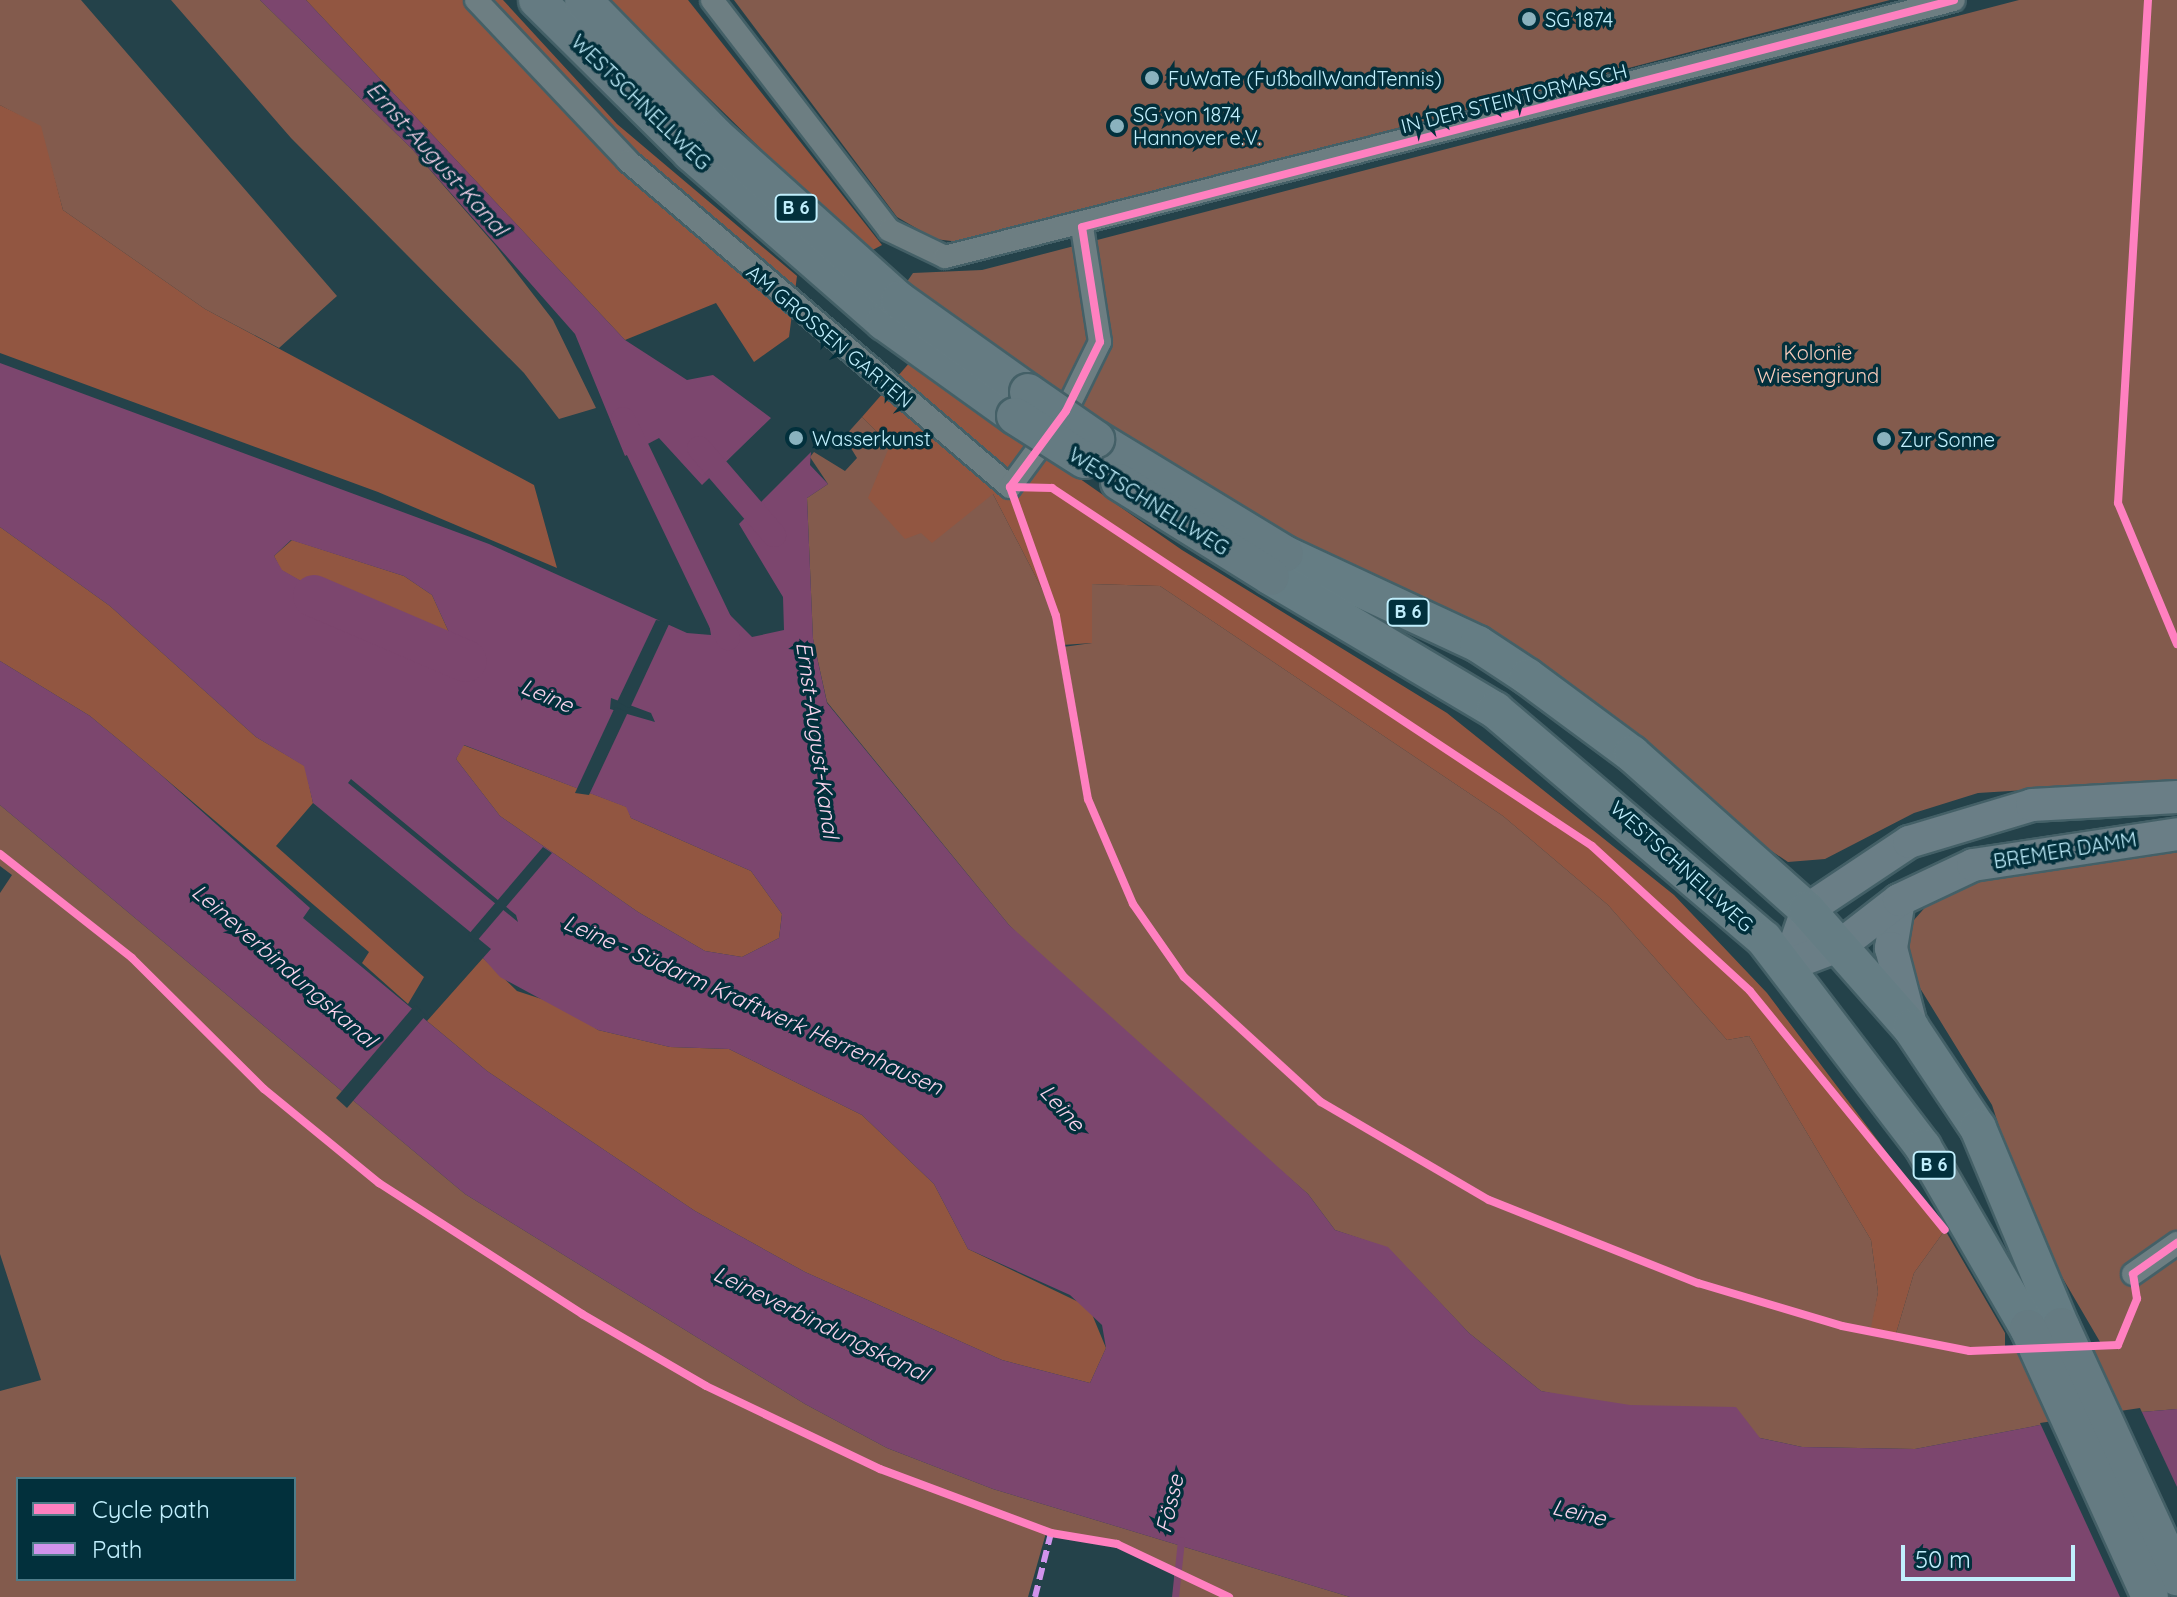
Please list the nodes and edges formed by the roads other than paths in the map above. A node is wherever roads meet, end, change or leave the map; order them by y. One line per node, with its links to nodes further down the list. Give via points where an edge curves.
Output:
1 (476, 0): 6 (street, AM GROSSEN GARTEN, via 628,161 1010,487 1066,411 1100,342)
2 (537, 0): 7 (highway, WESTSCHNELLWEG / B 6, via 691,153 850,292)
3 (583, 0): 7 (highway, WESTSCHNELLWEG / B 6, via 716,136)
4 (712, 0): 6 (street, via 889,230 910,246 945,257 973,255)
5 (1954, 0): 6 (street, IN DER STEINTORMASCH)
6 (1082, 227)
7 (1021, 404): 8 (highway, WESTSCHNELLWEG / B 6, bridge)
8 (1278, 566): 11 (main road, WESTSCHNELLWEG / B 6, via 1478,644 1624,747); 16 (main road, WESTSCHNELLWEG / B 6, via 1495,710 1607,800)
9 (2177, 797): 12 (main road, BREMER DAMM, via 2076,800 1974,818)
10 (2177, 834): 13 (main road, BREMER DAMM, via 2017,854 1934,880)
11 (1756, 864): 12 (main road, via 1797,885); 14 (main road, WESTSCHNELLWEG / B 6)
12 (1846, 877): 14 (main road, BREMER DAMM)
13 (1899, 900): 15 (main road, BREMER DAMM); 17 (main road, via 1891,948)
14 (1807, 910): 15 (main road, WESTSCHNELLWEG / B 6); 16 (main road)
15 (1841, 945): 16 (main road, BREMER DAMM); 17 (main road, WESTSCHNELLWEG / B 6)
16 (1788, 965): 20 (main road, WESTSCHNELLWEG / B 6, via 1923,1147)
17 (1911, 1028): 20 (main road, WESTSCHNELLWEG / B 6, via 1978,1128)
18 (2177, 1243): 19 (street)
19 (2133, 1274)
20 (2045, 1327): 21 (highway, WESTSCHNELLWEG / B 6); 22 (highway, WESTSCHNELLWEG / B 6)
21 (2177, 1577)
22 (2150, 1597)

